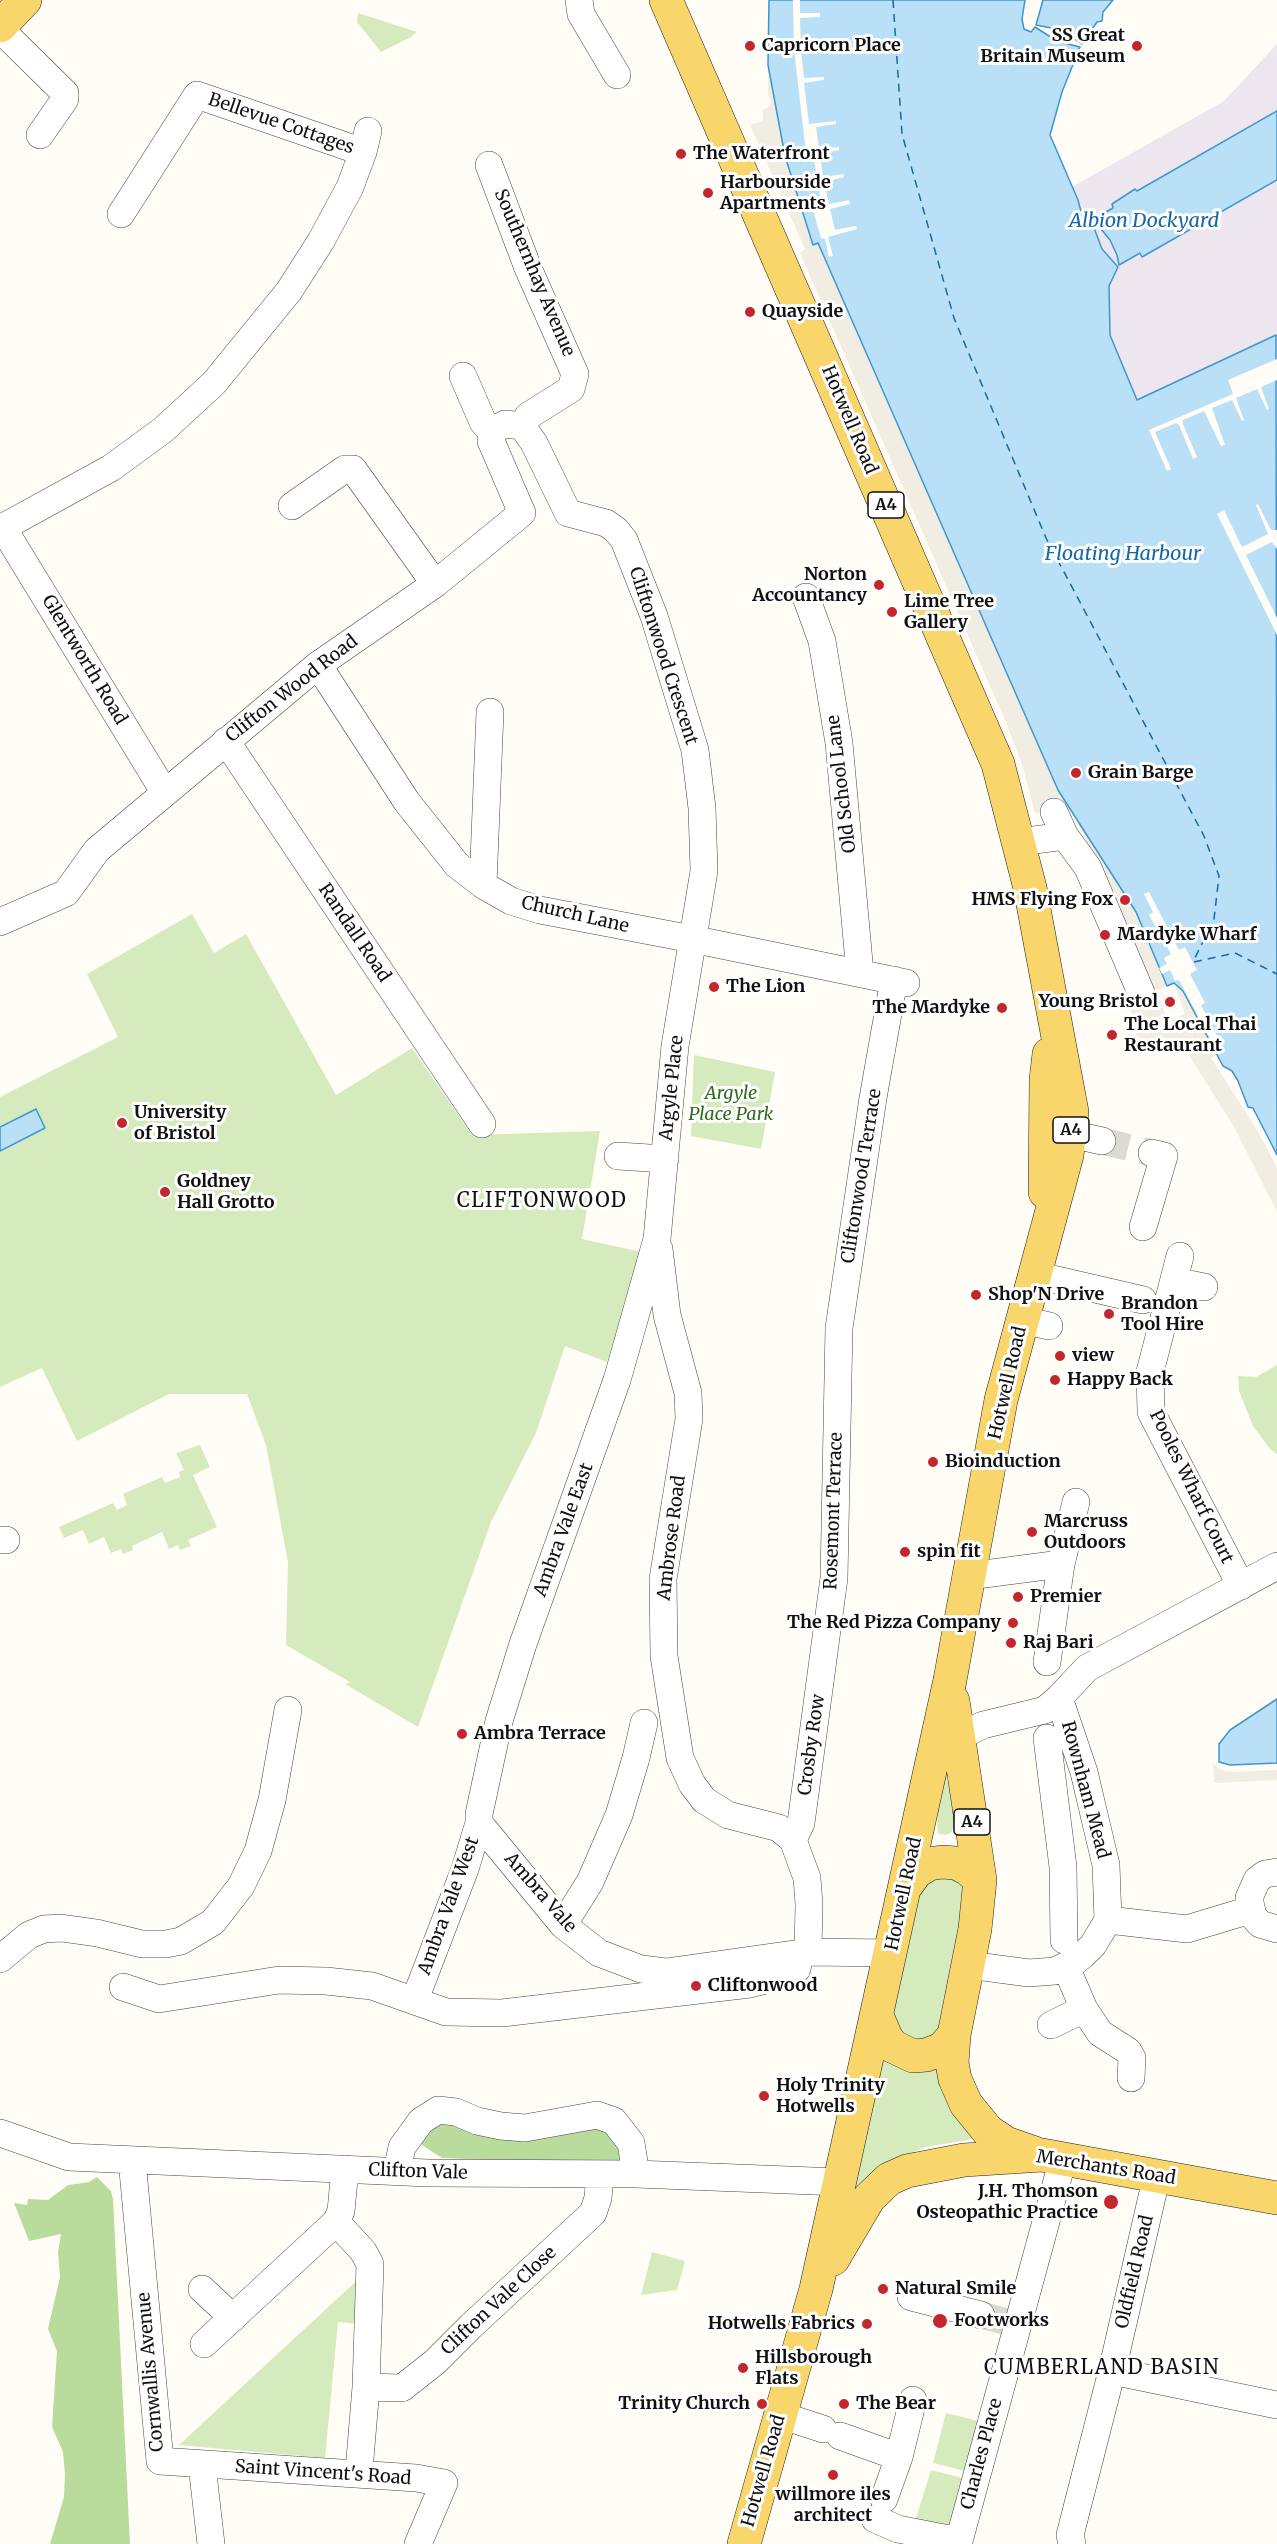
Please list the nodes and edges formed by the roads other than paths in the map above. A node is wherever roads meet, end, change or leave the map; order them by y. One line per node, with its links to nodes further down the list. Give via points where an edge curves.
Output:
1 (25, 0): 4 (main road)
2 (579, 0): 5 (street, via 581,14)
3 (666, 0): 22 (main road, Hotwell Road / A4, via 998,765)
4 (0, 28): 6 (street, via 64,93 65,99)
5 (617, 75)
6 (40, 135)
7 (489, 165): 10 (street, Southernhay Avenue, via 528,268 575,374 571,389 528,416)
8 (121, 214): 13 (street, Bellevue Cottages, via 197,95 366,142 346,196 321,241 289,291 214,383 163,430 111,468)
9 (463, 376): 11 (street, via 483,422)
10 (522, 426): 11 (street, via 505,424); 25 (street, Cliftonwood Crescent, via 564,507 573,515 611,525 624,540 654,616 698,768 704,871)
11 (491, 431): 14 (street, Clifton Wood Road, via 491,441 522,513)
12 (292, 506): 14 (street, via 345,469 353,469)
13 (1, 528): 19 (street, Glentworth Road)
14 (435, 584): 16 (street, Clifton Wood Road)
15 (806, 597): 26 (street, Old School Lane, via 822,641 839,743)
16 (318, 664): 18 (street, Clifton Wood Road); 23 (street, Church Lane, via 407,802 457,865)
17 (490, 712): 23 (street)
18 (226, 741): 19 (street, Clifton Wood Road); 30 (street, Randall Road)
19 (165, 793): 24 (street, Clifton Wood Road, via 97,850 66,893)
20 (1054, 812): 21 (street)
21 (1065, 836): 22 (street); 28 (street, via 1088,868)
22 (1019, 842): 29 (main road, Hotwell Road / A4)
23 (483, 885): 25 (street, Church Lane, via 511,901 540,910)
24 (0, 922)
25 (692, 939): 26 (street, Church Lane); 35 (street, Argyle Place, via 675,1046)
26 (860, 973): 27 (street, Church Lane)
27 (900, 982): 42 (street, Cliftonwood Terrace, via 873,1098 839,1328)
28 (1142, 995)
29 (1054, 1020): 31 (main road, Hotwell Road / A4, via 1072,1112); 38 (main road, Hotwell Road / A4, via 1046,1080)
30 (482, 1124)
31 (1071, 1134): 32 (street); 38 (main road, Hotwell Road / A4)
32 (1102, 1141)
33 (1152, 1153): 36 (street, via 1164,1156)
34 (618, 1156): 35 (street)
35 (665, 1159): 37 (street, Argyle Place)
36 (1143, 1227)
37 (657, 1239): 56 (street, Ambra Vale East, via 617,1380 499,1720); 57 (street, Ambrose Road, via 667,1315 688,1393 689,1419 663,1579 664,1656 680,1758 704,1800 728,1815 778,1828)
38 (1045, 1239): 39 (main road, Hotwell Road / A4)
39 (1035, 1275): 41 (street); 46 (main road, Hotwell Road / A4, via 1036,1323 1001,1400)
40 (1204, 1287): 47 (street, Pooles Wharf Court, via 1177,1268 1150,1372 1151,1412)
41 (1143, 1300)
42 (837, 1372): 48 (street, Rosemont Terrace, via 833,1557)
43 (1076, 1502): 44 (street)
44 (1061, 1564): 46 (street); 49 (street)
45 (1277, 1566): 47 (street, Pooles Wharf Court)
46 (969, 1576): 50 (main road, Hotwell Road / A4)
47 (1241, 1586): 51 (street, Pooles Wharf Court, via 1087,1668)
48 (825, 1649): 57 (street, Crosby Row, via 801,1823)
49 (1047, 1662)
50 (950, 1680): 54 (main road, A4); 62 (main road, Hotwell Road / A4)
51 (1059, 1698): 54 (street, Rownham Mead, via 1045,1710 983,1725); 58 (street, Rownham Mead, via 1084,1772)
52 (288, 1710): 70 (street, via 272,1800 258,1851 241,1886 213,1922 181,1941 166,1944 142,1944 61,1928 44,1929 29,1935)
53 (644, 1723): 65 (street, via 619,1815 590,1882)
54 (958, 1737): 61 (main road, A4)
55 (1047, 1738): 59 (street)
56 (480, 1823): 65 (street, Ambra Vale); 74 (street, Ambra Vale West)
57 (793, 1840): 68 (street, via 807,1878 809,1904)
58 (1106, 1865): 59 (street); 64 (street, Rownham Mead)
59 (1064, 1867): 67 (street)
60 (1277, 1872): 63 (street, via 1257,1880 1249,1898)
61 (980, 1880): 62 (main road, via 956,1863 942,1862 928,1864 916,1872); 71 (main road, A4)
62 (906, 1886): 69 (main road, Hotwell Road / A4)
63 (1250, 1910): 64 (street, via 1187,1929); 66 (street, via 1260,1924)
64 (1108, 1920): 72 (street, via 1093,1945)
65 (563, 1925): 68 (street, Ambra Vale, via 599,1953 641,1969 666,1972)
66 (1277, 1929)
67 (1064, 1940)
68 (804, 1952): 69 (street, Ambra Vale); 73 (street, via 791,1974 750,1984 502,2013 446,2012 372,1986 326,1981 279,1980 159,1999)
69 (891, 1953): 76 (main road, Hotwell Road / A4)
70 (0, 1959)
71 (969, 1965): 72 (street, via 1029,1973); 78 (main road, A4)
72 (1066, 1967): 75 (street)
73 (123, 1987)
74 (419, 1989)
75 (1084, 2009): 77 (street); 79 (street, via 1100,2033 1128,2051 1132,2058)
76 (877, 2016): 78 (main road, via 892,2046 913,2056 942,2049); 88 (main road, Hotwell Road / A4)
77 (1051, 2025)
78 (954, 2035): 81 (main road, A4, via 955,2079 960,2095 976,2119 1006,2143)
79 (1131, 2078)
80 (0, 2133): 82 (street, Clifton Vale, via 69,2157)
81 (1052, 2157): 87 (main road, Merchants Road / A4); 92 (main road, Merchants Road, via 976,2158 907,2171 890,2179 860,2210); 105 (street, Charles Place)
82 (132, 2160): 83 (street, Clifton Vale); 104 (street, Cornwallis Avenue, via 160,2461)
83 (345, 2169): 84 (street, Clifton Vale); 90 (street, via 341,2211)
84 (397, 2171): 85 (street, via 402,2147 422,2121 438,2110 525,2128 597,2115 614,2121 625,2132 631,2143); 86 (street, Clifton Vale)
85 (636, 2174): 86 (street, Clifton Vale); 88 (street, Clifton Vale)
86 (600, 2175): 98 (street, Clifton Vale Close, via 593,2213 435,2362 402,2388)
87 (1157, 2175): 89 (main road, Merchants Road / A4); 97 (street, Oldfield Road)
88 (839, 2182): 92 (main road, Hotwell Road / A4)
89 (1277, 2198)
90 (336, 2222): 95 (street); 98 (street, via 370,2264)
91 (202, 2289): 95 (street)
92 (816, 2289): 101 (main road, Hotwell Road / A4)
93 (911, 2297): 94 (street)
94 (981, 2315)
95 (233, 2318): 96 (street)
96 (204, 2344)
97 (1112, 2371): 100 (street); 109 (street, Oldfield Road, via 1070,2535)
98 (366, 2388): 103 (street)
99 (913, 2400): 102 (street)
100 (1277, 2405)
101 (780, 2415): 102 (street); 108 (main road, Hotwell Road / A4)
102 (899, 2457): 105 (street, via 880,2509 898,2529)
103 (360, 2459)
104 (202, 2465): 106 (street); 107 (street, Saint Vincent's Road, via 444,2483)
105 (961, 2542)
106 (211, 2544)
107 (418, 2544)
108 (744, 2544)
109 (1072, 2544)

